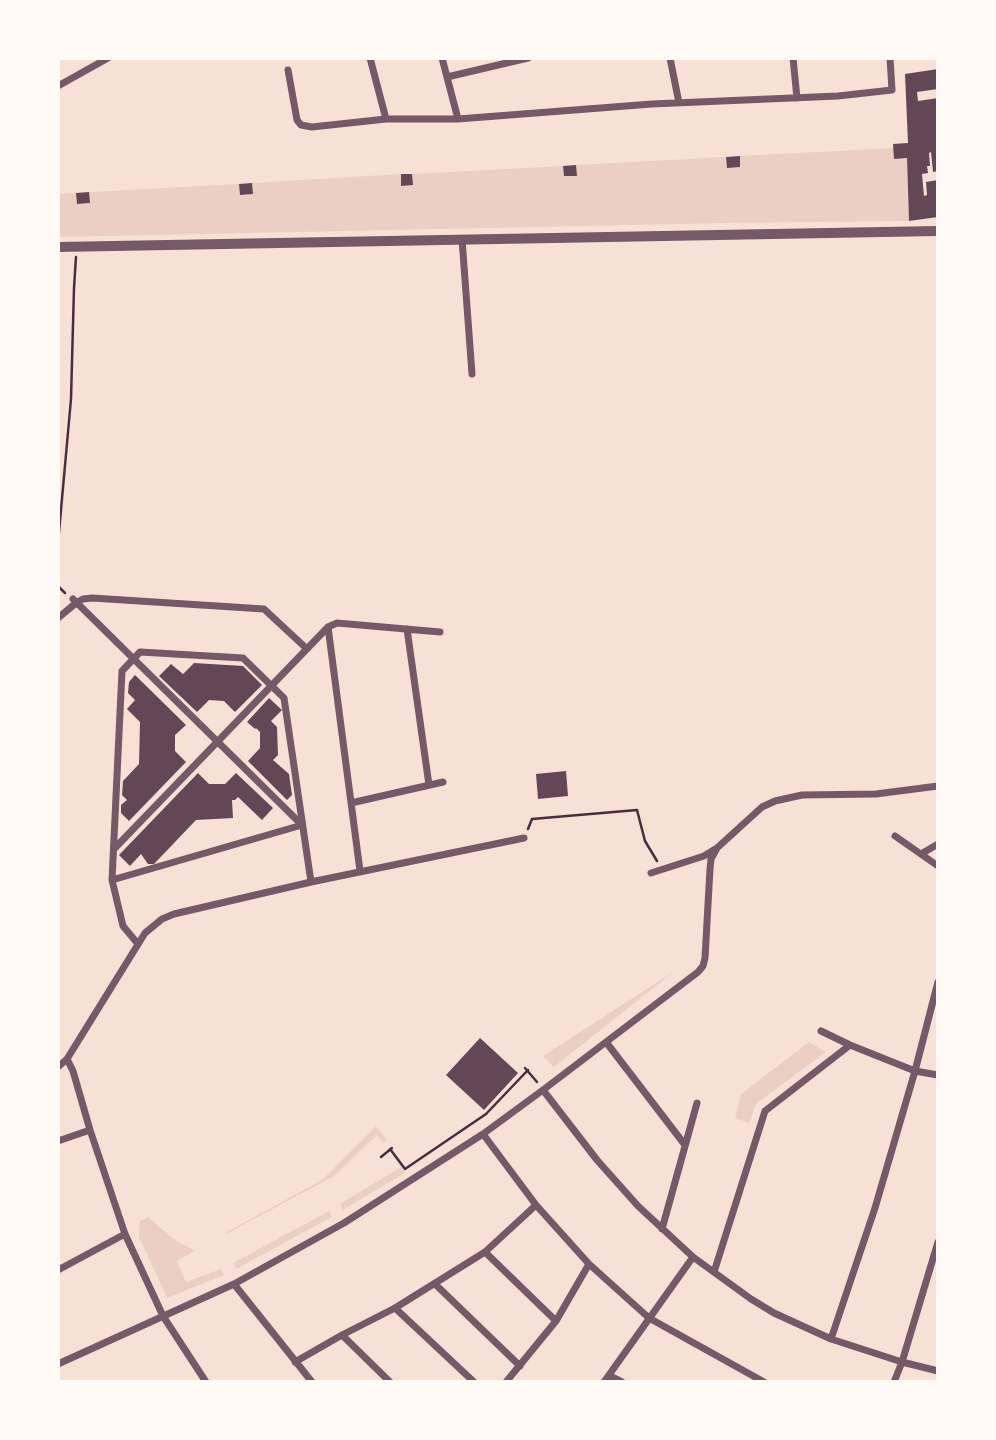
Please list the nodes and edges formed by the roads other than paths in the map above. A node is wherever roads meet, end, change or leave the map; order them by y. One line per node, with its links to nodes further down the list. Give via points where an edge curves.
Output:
1 (108, 58): 10 (street)
2 (370, 58): 13 (street)
3 (442, 58): 9 (street)
4 (528, 58): 9 (street)
5 (670, 58): 12 (street)
6 (793, 58): 11 (street)
7 (890, 58): 11 (street, via 892,90)
8 (288, 70): 13 (street, via 301,125)
9 (447, 77): 14 (street)
10 (58, 86)
11 (796, 98): 12 (street)
12 (679, 103): 14 (street)
13 (386, 119): 14 (street)
14 (458, 119)
15 (938, 231): 16 (street)
16 (463, 239): 17 (street); 18 (street)
17 (58, 247)
18 (472, 374)
19 (74, 601): 20 (street); 24 (street, via 92,598 264,609); 25 (street)
20 (58, 618)
21 (328, 627): 22 (street, via 337,623); 24 (street); 31 (street)
22 (407, 629): 23 (street); 29 (street)
23 (440, 632)
24 (307, 649): 26 (street)
25 (133, 659): 26 (street, via 140,652 243,658); 27 (street); 37 (street, via 122,670)
26 (272, 685): 27 (street); 32 (street, via 284,698)
27 (218, 742): 32 (street); 37 (street)
28 (443, 782): 29 (street)
29 (429, 785): 31 (street)
30 (938, 786): 36 (street, via 876,794 802,795 775,801 762,807)
31 (351, 803): 40 (street)
32 (302, 825): 42 (street); 43 (street)
33 (895, 836): 38 (street)
34 (524, 838): 40 (street)
35 (938, 844): 38 (street)
36 (717, 848): 41 (street); 47 (street, via 711,859 703,966)
37 (113, 850): 42 (street)
38 (921, 854): 39 (street)
39 (938, 866)
40 (360, 872): 43 (street)
41 (651, 873)
42 (112, 880): 44 (street, via 123,926)
43 (311, 882): 44 (street, via 162,919)
44 (138, 944): 49 (street)
45 (938, 982): 51 (street)
46 (821, 1031): 48 (street)
47 (606, 1042): 53 (street); 58 (street)
48 (850, 1045): 51 (street); 67 (street, via 765,1111)
49 (67, 1059): 50 (street); 55 (street)
50 (58, 1067)
51 (915, 1071): 52 (street); 75 (street)
52 (938, 1075)
53 (543, 1090): 56 (street); 60 (street, via 597,1160)
54 (697, 1103): 58 (street)
55 (90, 1130): 57 (street); 61 (street)
56 (483, 1133): 59 (street); 68 (street, via 344,1223)
57 (58, 1141)
58 (685, 1145): 60 (street)
59 (536, 1205): 63 (street); 65 (street)
60 (662, 1229): 64 (street)
61 (125, 1234): 66 (street); 71 (street)
62 (938, 1242): 77 (street)
63 (485, 1252): 69 (street); 73 (street)
64 (693, 1257): 67 (street); 72 (street)
65 (589, 1264): 72 (street); 73 (street)
66 (58, 1270)
67 (714, 1272): 75 (street, via 774,1313)
68 (234, 1284): 71 (street); 76 (street)
69 (435, 1284): 70 (street); 79 (street)
70 (395, 1308): 74 (street); 85 (street)
71 (163, 1316): 78 (street); 82 (street)
72 (649, 1318): 81 (street); 88 (street)
73 (556, 1321): 79 (street)
74 (342, 1335): 76 (street); 84 (street)
75 (831, 1339): 77 (street)
76 (295, 1362): 83 (street)
77 (902, 1362): 80 (street); 89 (street)
78 (58, 1364)
79 (520, 1366): 86 (street)
80 (938, 1371)
81 (607, 1379): 87 (street)
82 (206, 1382)
83 (312, 1382)
84 (390, 1382)
85 (474, 1382)
86 (506, 1382)
87 (622, 1382)
88 (764, 1382)
89 (894, 1382)

